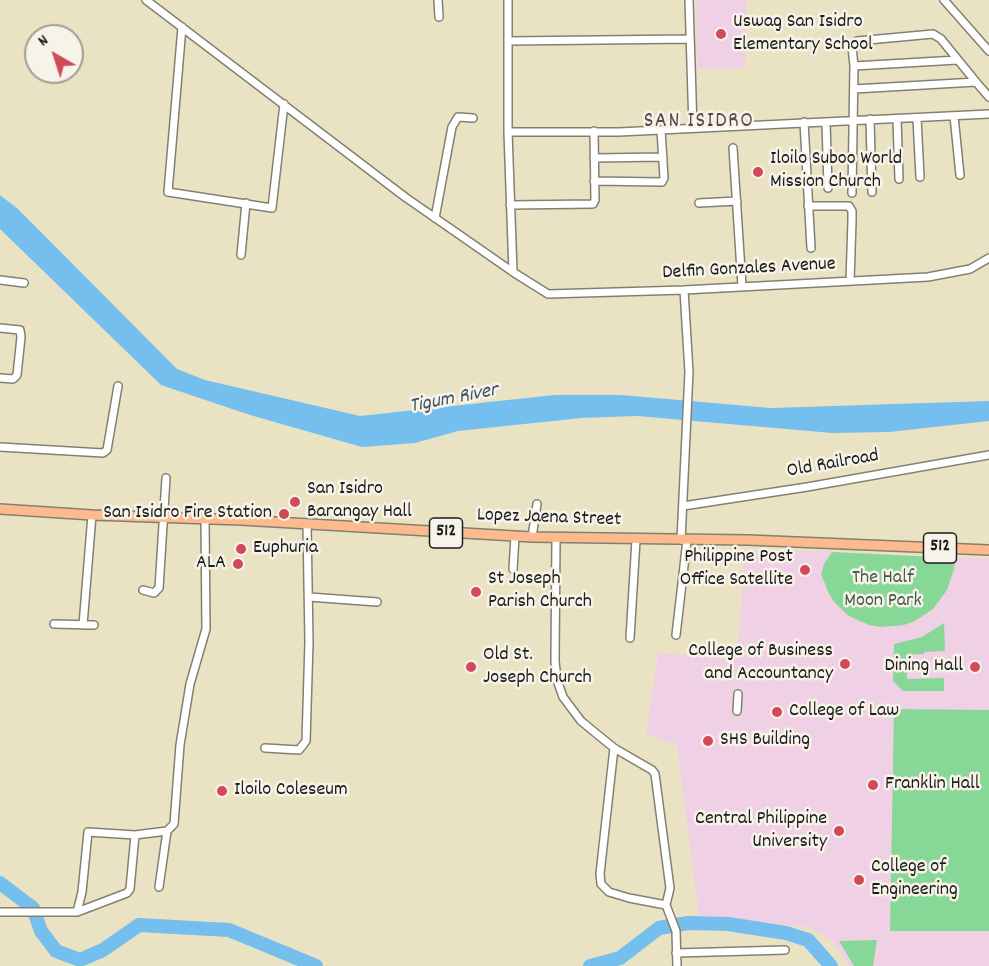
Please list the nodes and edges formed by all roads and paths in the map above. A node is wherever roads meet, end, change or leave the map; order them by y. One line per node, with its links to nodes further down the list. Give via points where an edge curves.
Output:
1 (146, 0): 7 (street, Delfin Gonzales Avenue)
2 (438, 0): 6 (street)
3 (508, 0): 9 (street)
4 (689, 0): 8 (street)
5 (944, 0): 10 (street)
6 (439, 17)
7 (182, 27): 16 (street, Delfin Gonzales Avenue); 42 (street, via 168,192)
8 (689, 39): 9 (street); 26 (street)
9 (509, 41): 29 (street)
10 (989, 51)
11 (957, 60): 12 (street); 12 (street, via 933,34 857,41 852,47); 13 (street)
12 (854, 66): 14 (street)
13 (976, 82): 14 (street); 15 (street)
14 (854, 89): 23 (street)
15 (989, 97)
16 (284, 104): 42 (street, via 272,208); 45 (street, Delfin Gonzales Avenue)
17 (989, 114): 18 (street)
18 (954, 116): 20 (street); 33 (street)
19 (473, 118): 45 (street, via 454,120)
20 (917, 118): 22 (street); 34 (street)
21 (870, 119): 22 (street); 23 (street); 38 (street)
22 (897, 119): 35 (street)
23 (852, 120): 25 (street); 39 (street)
24 (804, 122): 25 (street); 26 (street); 44 (street)
25 (826, 122): 37 (street)
26 (693, 128): 27 (street)
27 (661, 130): 28 (street); 31 (street)
28 (594, 131): 29 (street); 32 (street)
29 (508, 132): 43 (street)
30 (733, 148): 40 (street)
31 (663, 157): 32 (street); 36 (street, via 662,182)
32 (594, 158): 36 (street)
33 (960, 176)
34 (920, 177)
35 (899, 179)
36 (594, 182): 43 (street, via 593,204)
37 (828, 188)
38 (872, 192)
39 (852, 193)
40 (737, 201): 41 (street); 53 (street)
41 (699, 202)
42 (246, 203): 47 (street)
43 (510, 205): 49 (street)
44 (808, 206): 46 (street); 51 (street, via 842,205 852,211)
45 (435, 218): 49 (street, Delfin Gonzales Avenue)
46 (811, 248)
47 (242, 255)
48 (989, 258): 51 (street, Delfin Gonzales Avenue, via 970,269 949,274)
49 (513, 273): 54 (street, Delfin Gonzales Avenue, via 548,294)
50 (0, 280): 52 (street)
51 (850, 281): 53 (street, Delfin Gonzales Avenue)
52 (24, 283)
53 (742, 286): 54 (street, Delfin Gonzales Avenue)
54 (684, 290): 62 (street, via 688,372)
55 (0, 328): 56 (street, via 20,330 21,337 17,375 13,379)
56 (0, 378)
57 (118, 386): 58 (street, via 107,450 103,453)
58 (0, 447)
59 (989, 455): 62 (street, Old Railroad)
60 (166, 478): 65 (street)
61 (537, 504): 69 (street)
62 (683, 506): 72 (street)
63 (0, 509): 64 (main road, Lopez Jaena Street / 512)
64 (92, 515): 65 (main road, Lopez Jaena Street / 512); 79 (street)
65 (164, 517): 66 (main road, Lopez Jaena Street / 512); 75 (street, via 159,588 154,593)
66 (205, 519): 67 (main road, Lopez Jaena Street / 512); 87 (street, via 206,630 190,684 180,745 174,824)
67 (307, 525): 68 (main road, Lopez Jaena Street / 512); 76 (street)
68 (515, 536): 69 (main road, Lopez Jaena Street / 512); 74 (street)
69 (532, 537): 70 (main road, Lopez Jaena Street / 512)
70 (556, 538): 71 (main road, Lopez Jaena Street / 512); 86 (street, via 557,680 563,697 581,721)
71 (636, 540): 72 (main road, Lopez Jaena Street / 512); 82 (street)
72 (684, 540): 73 (main road, Lopez Jaena Street / 512); 81 (street)
73 (989, 550)
74 (513, 569)
75 (143, 590)
76 (309, 597): 77 (street); 85 (street, via 306,741 299,750)
77 (377, 602)
78 (54, 624): 79 (street)
79 (83, 625): 80 (street)
80 (94, 625)
81 (676, 635)
82 (630, 638)
83 (738, 693): 84 (street)
84 (737, 711)
85 (265, 748)
86 (614, 748): 90 (street, via 655,774 670,888); 90 (street, via 601,884 609,892)
87 (167, 831): 88 (street); 89 (street)
88 (135, 835): 92 (street, via 127,893); 92 (street, via 88,832)
89 (159, 887)
90 (666, 905): 94 (street, via 676,931)
91 (4, 912): 92 (street)
92 (77, 912)
93 (785, 950): 94 (street)
94 (676, 952): 95 (street)
95 (677, 966)

